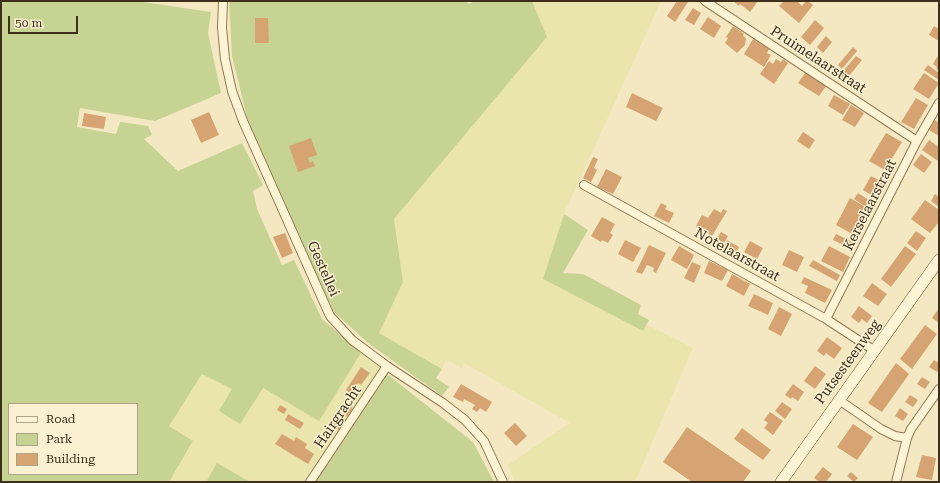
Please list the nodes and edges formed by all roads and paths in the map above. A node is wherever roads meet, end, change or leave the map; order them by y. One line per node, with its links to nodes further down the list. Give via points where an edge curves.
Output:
1 (223, 1): 9 (street, Gestellei, via 225,59 232,91 302,255 330,316 352,340)
2 (705, 1): 4 (street, Pruimelaarstraat)
3 (939, 103): 4 (street, Kerselaarstraat)
4 (917, 141): 7 (street, Kerselaarstraat)
5 (584, 186): 7 (street, Notelaarstraat)
6 (939, 260): 8 (main road, Putsesteenweg)
7 (826, 319): 8 (street, Notelaarstraat)
8 (875, 351): 11 (main road, Putsesteenweg)
9 (387, 366): 13 (street, Hairgracht); 14 (street, Gestellei, via 465,420 484,441)
10 (939, 389): 12 (street)
11 (839, 400): 12 (street, via 881,429 895,436); 15 (main road, Putsesteenweg)
12 (907, 438): 16 (street)
13 (310, 482)
14 (503, 482)
15 (781, 482)
16 (896, 482)

